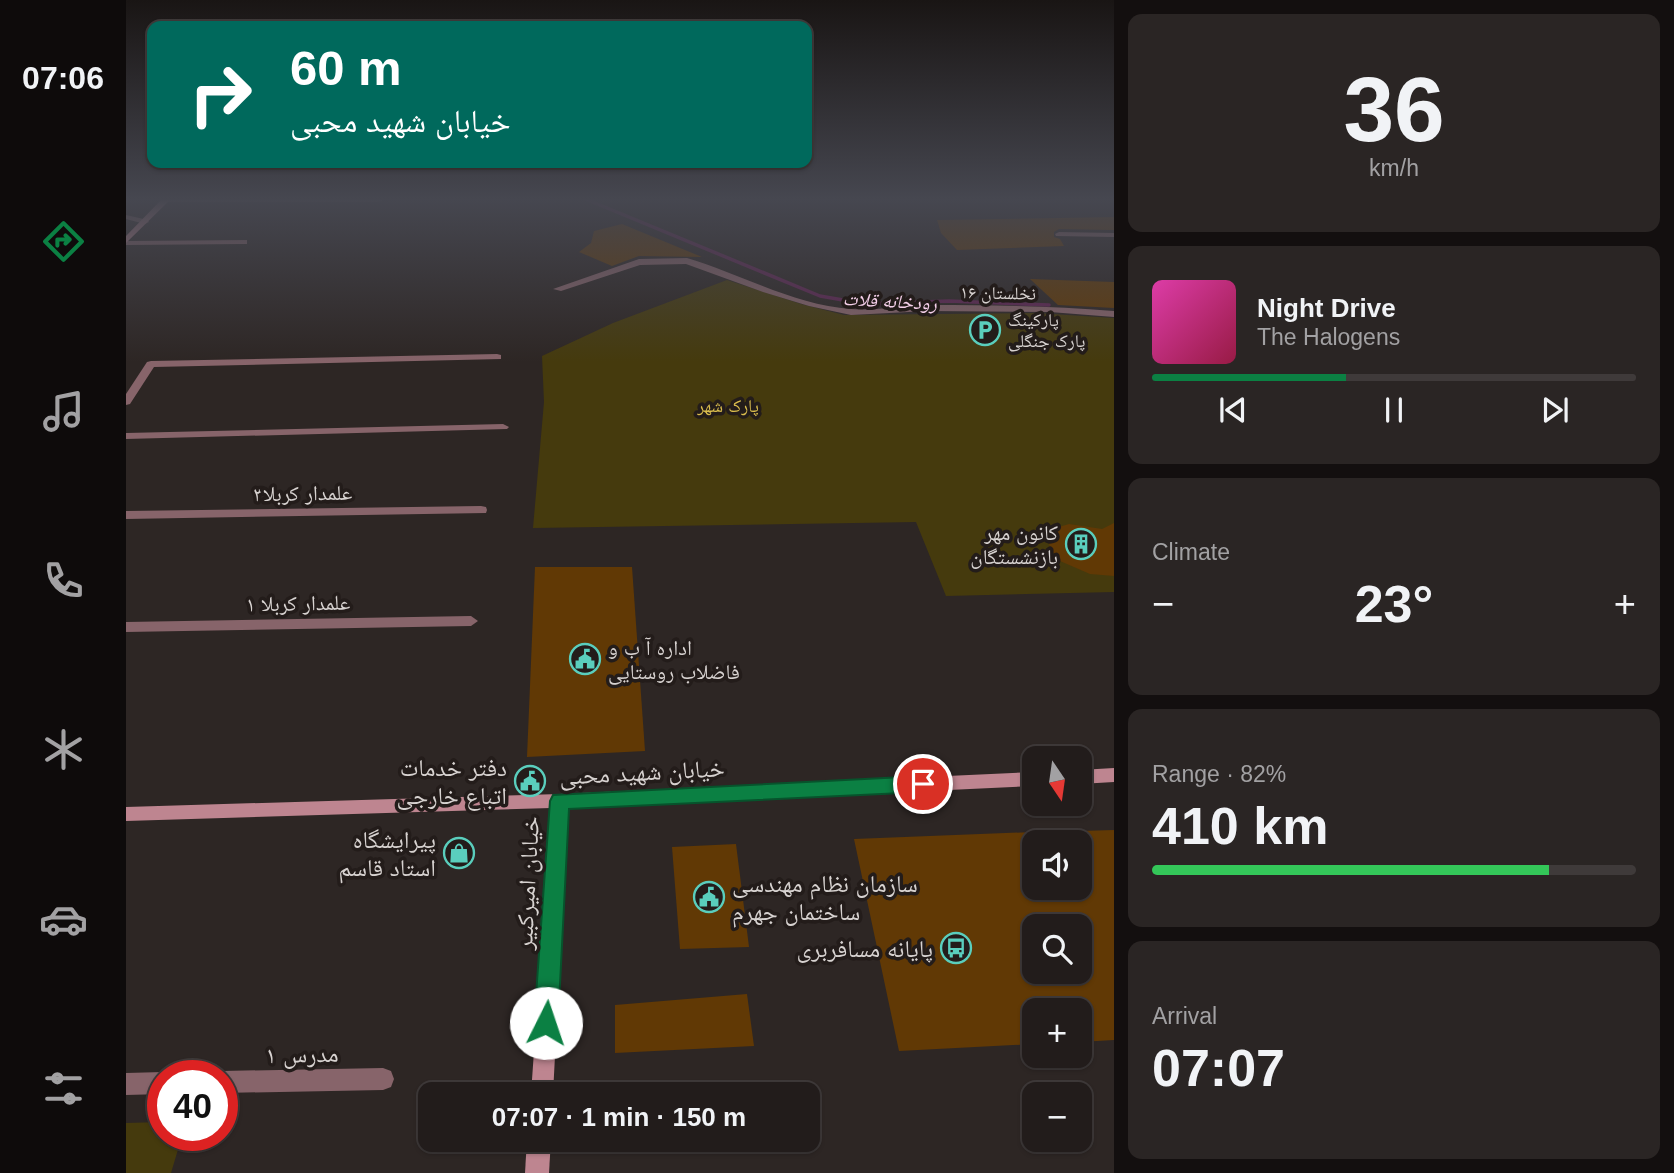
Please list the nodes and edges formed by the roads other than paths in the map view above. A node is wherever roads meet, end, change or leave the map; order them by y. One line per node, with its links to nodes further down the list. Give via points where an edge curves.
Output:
1 (558, 289): 2 (street, نخلستان ۱۶, via 639,262 687,261 766,290 851,312 968,308)
2 (1114, 314)
3 (497, 356): 4 (street, via 151,364)
4 (126, 402)
5 (503, 427): 6 (street)
6 (126, 436)
7 (481, 510): 8 (street, علمدار کربلا۳)
8 (126, 515)
9 (471, 621): 10 (street, علمدار کربلا ۱)
10 (126, 627)
11 (1114, 775): 12 (main road)
12 (1092, 776)
13 (1022, 780): 14 (main road, خیابان شهید محبی)
14 (560, 801): 15 (main road, خیابان شهید محبی); 18 (main road, خیابان امیرکبیر)
15 (126, 814)
16 (383, 1079): 17 (street, مدرس ۱)
17 (238, 1082)
18 (543, 1082)
19 (147, 1083): 20 (street)
20 (126, 1084)
21 (538, 1152): 22 (main road)
22 (537, 1173)

